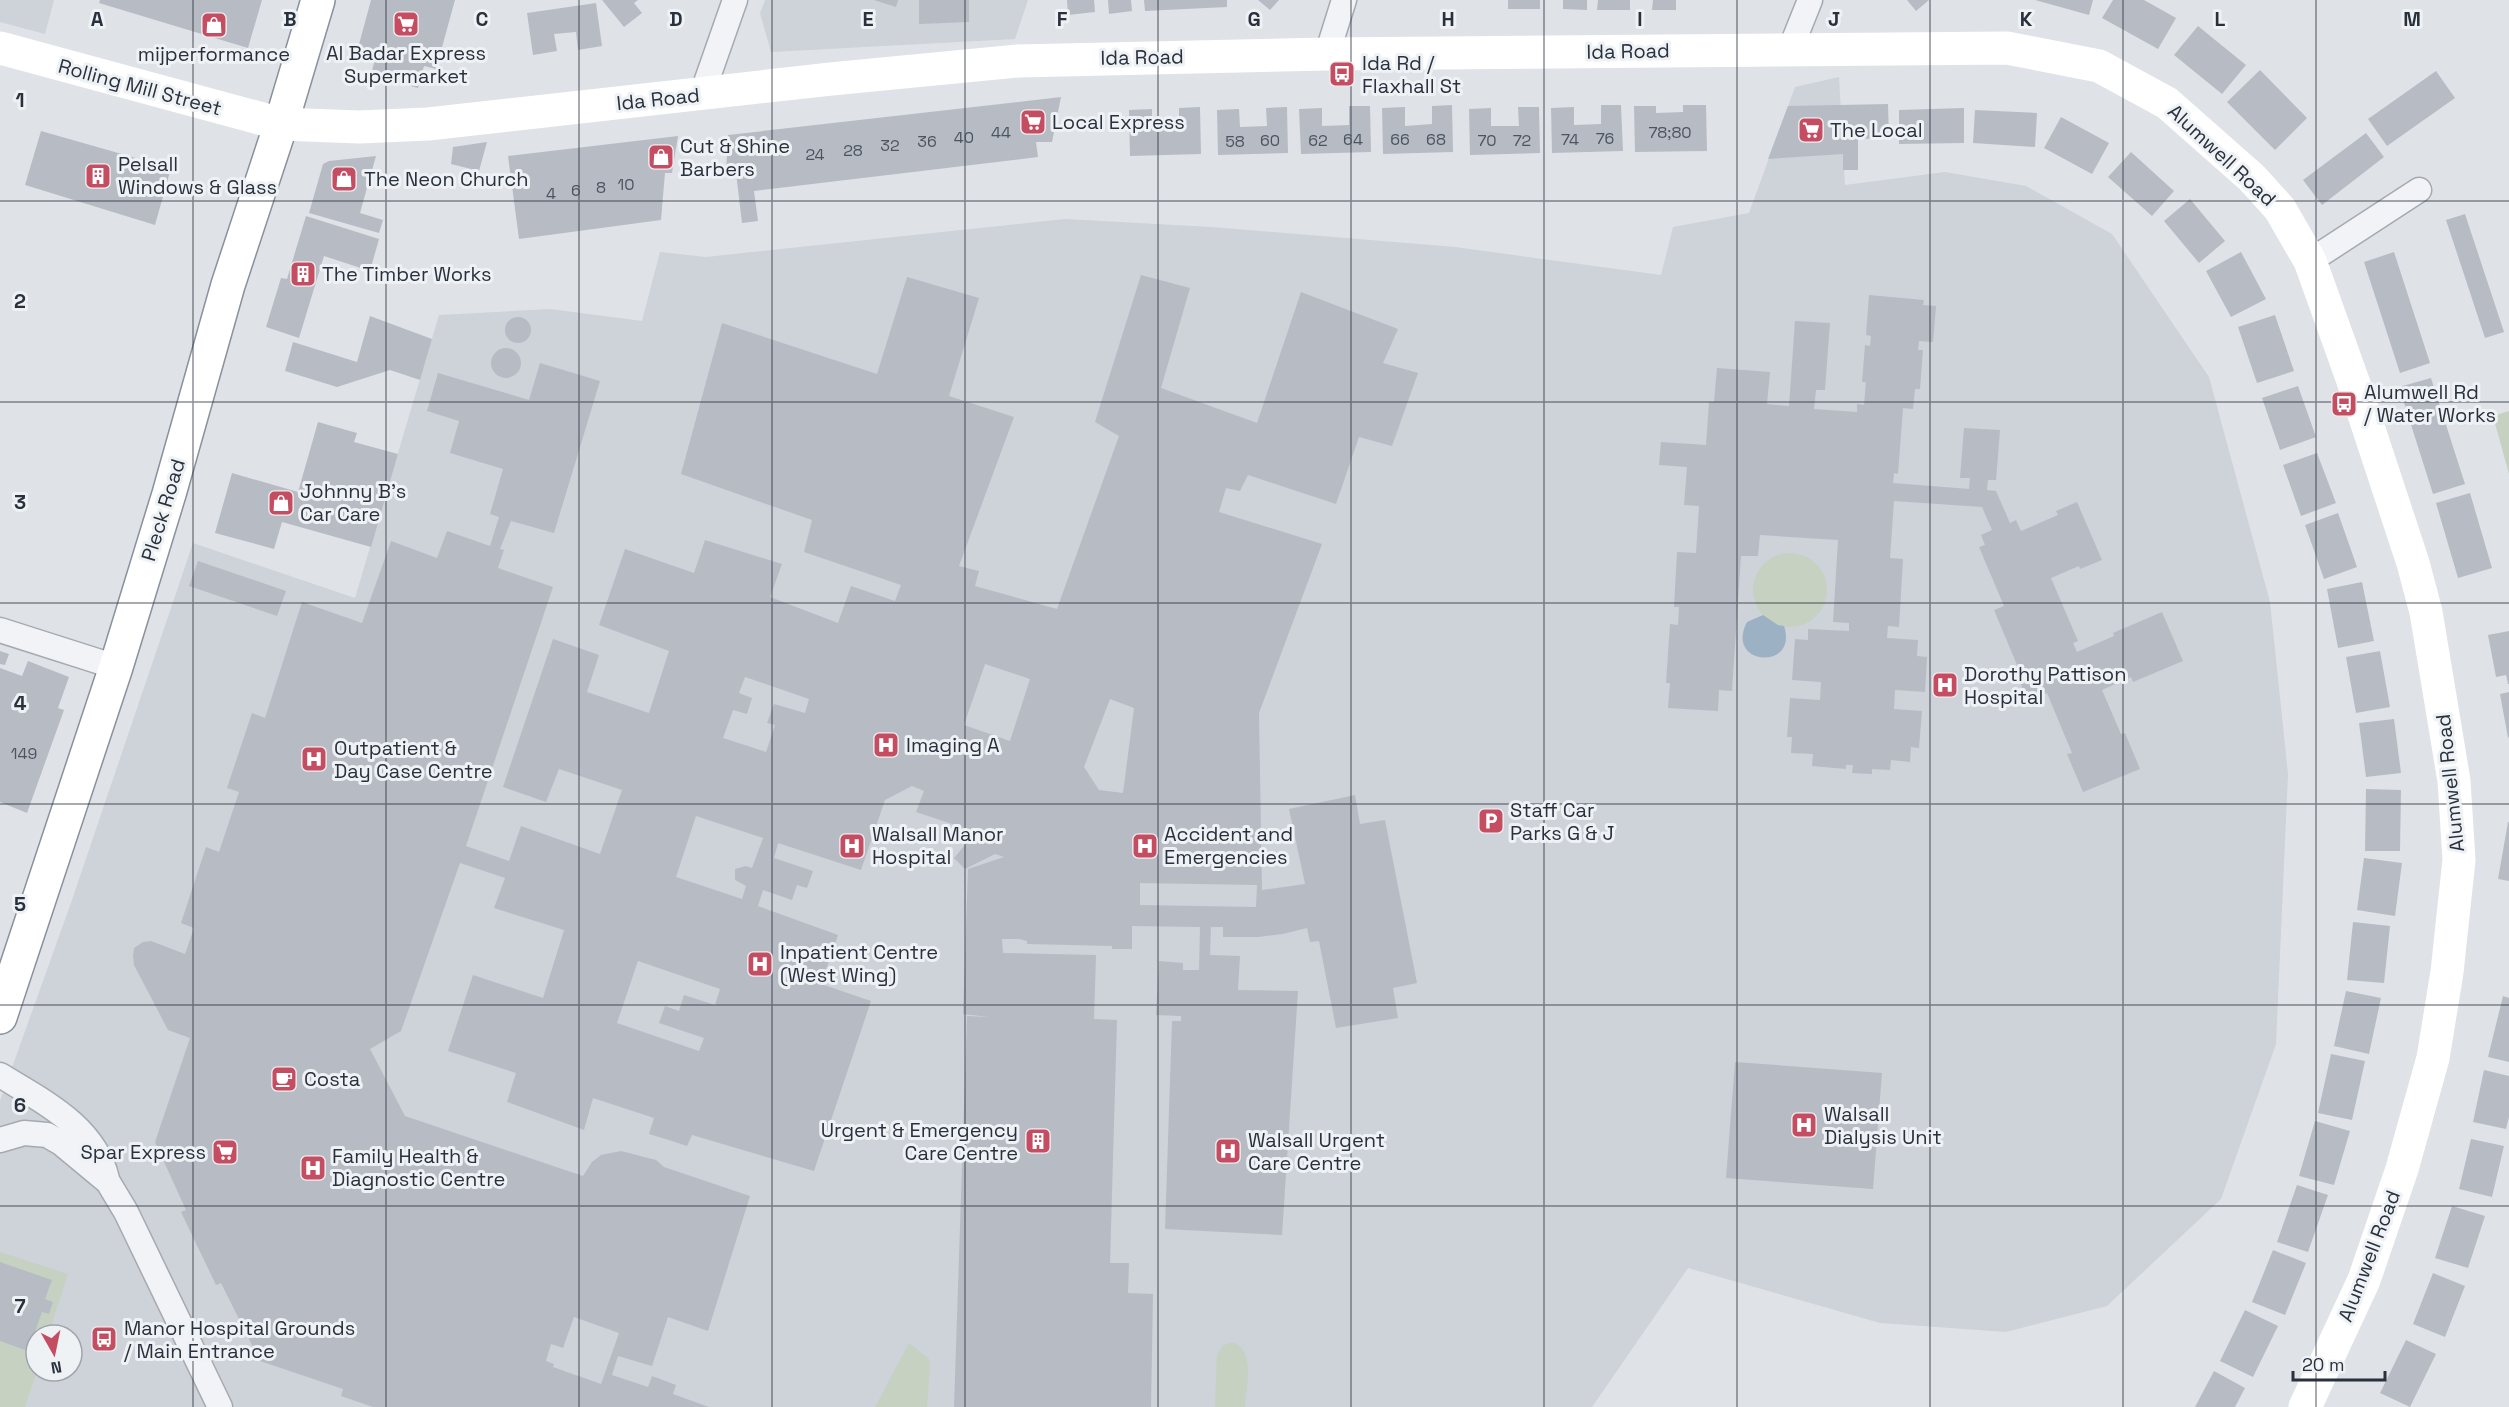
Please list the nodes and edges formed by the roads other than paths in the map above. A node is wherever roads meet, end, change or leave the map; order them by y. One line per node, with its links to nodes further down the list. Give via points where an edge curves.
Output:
1 (318, 0): 10 (main road, Pleck Road)
2 (735, 0): 9 (street)
3 (1344, 0): 8 (street)
4 (1810, 0): 7 (street)
5 (0, 48): 10 (main road, Rolling Mill Street)
6 (2007, 48): 7 (main road, Ida Road); 12 (main road, Alumwell Road, via 2099,66 2167,103 2252,178 2280,209)
7 (1790, 50): 8 (main road, Ida Road)
8 (1327, 54): 9 (main road, Ida Road, via 1018,61)
9 (702, 94): 10 (main road, Ida Road, via 411,125)
10 (281, 124): 14 (main road, Pleck Road, via 228,285)
11 (2419, 190): 12 (street)
12 (2310, 261): 20 (main road, Alumwell Road, via 2361,404 2426,612 2454,781 2459,861 2433,1058 2403,1169 2364,1280)
13 (0, 630): 14 (street)
14 (116, 667): 15 (main road, Pleck Road)
15 (0, 1017)
16 (0, 1076): 18 (street, via 66,1117 103,1161)
17 (0, 1140): 18 (street, via 24,1133 47,1135)
18 (108, 1182): 19 (street, via 141,1241)
19 (220, 1407)
20 (2305, 1407)

